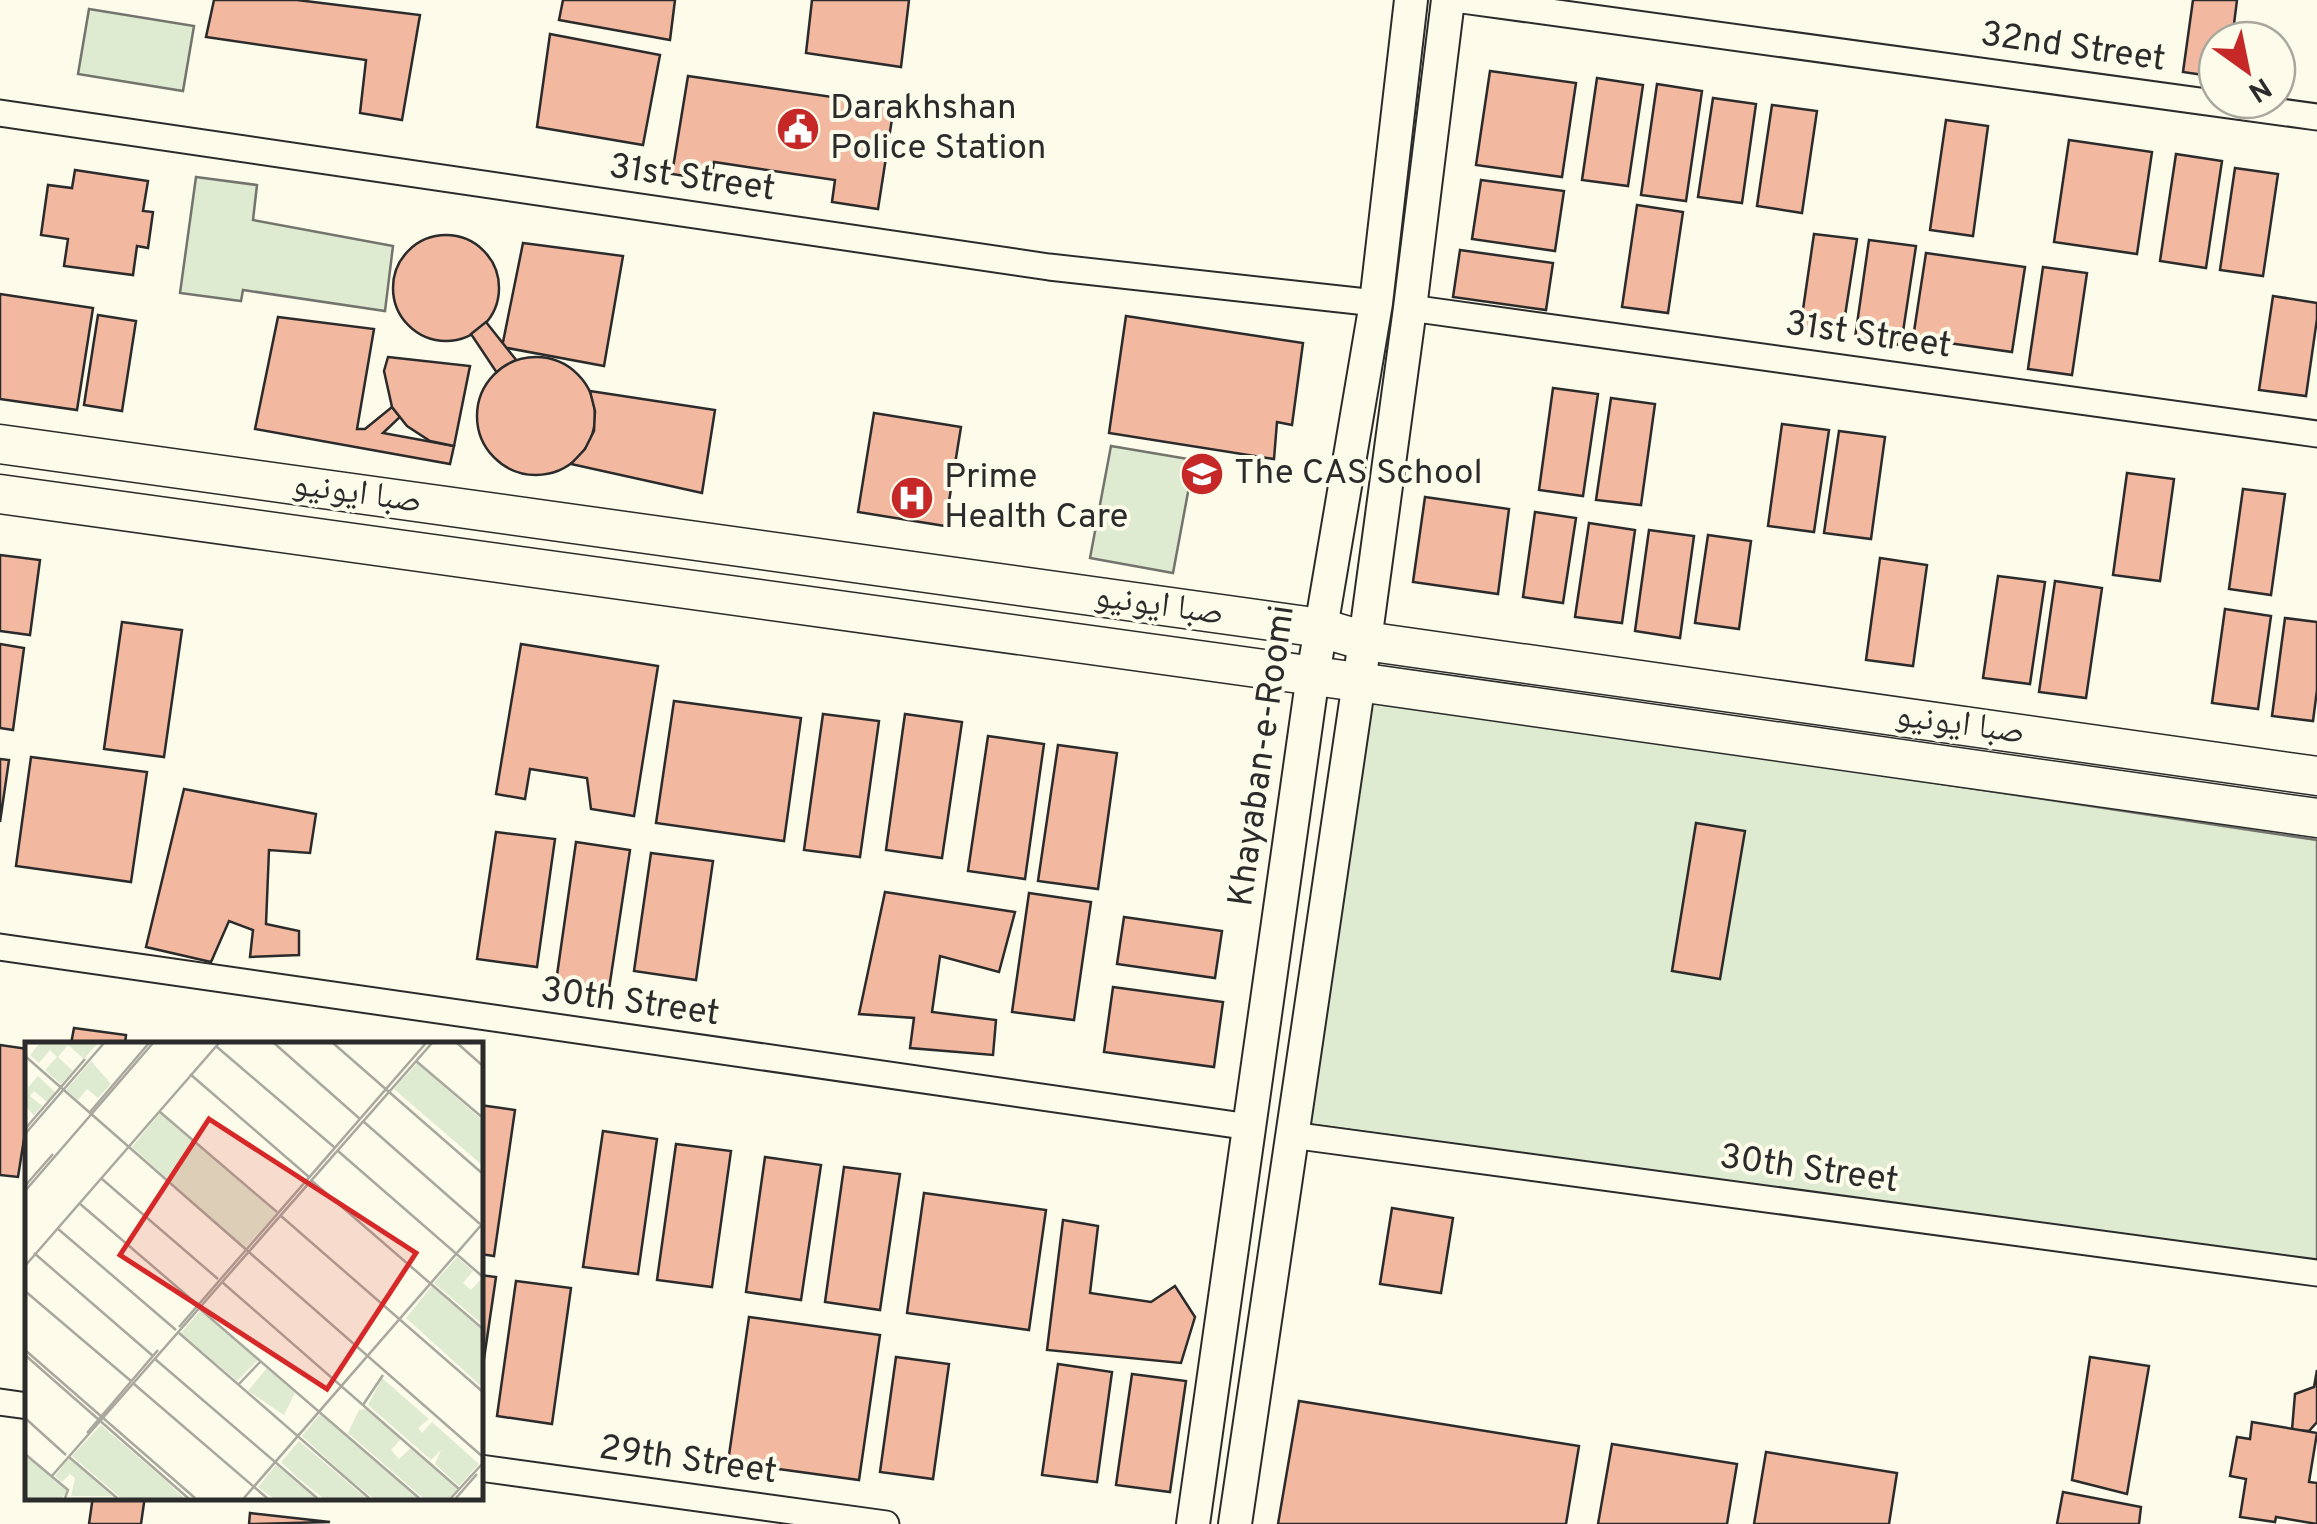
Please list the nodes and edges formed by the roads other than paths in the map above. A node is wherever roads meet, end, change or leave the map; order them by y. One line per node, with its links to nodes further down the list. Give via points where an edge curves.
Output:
1 (1411, 0): 6 (street, Khayaban-e-Roomi)
2 (1448, 0): 7 (street)
3 (1462, 0): 5 (street, 32nd Street)
4 (0, 113): 6 (street, 31st Street, via 1049,267)
5 (2317, 117)
6 (1376, 303): 11 (street, Khayaban-e-Roomi)
7 (1410, 308): 8 (street, 31st Street); 12 (street)
8 (2317, 434)
9 (0, 444): 11 (main road, صبا ایونیو)
10 (0, 494): 13 (main road, صبا ایونیو)
11 (1320, 628): 12 (main road, صبا ایونیو); 13 (street, Khayaban-e-Roomi)
12 (1365, 641): 14 (street); 15 (main road, صبا ایونیو)
13 (1314, 676): 14 (main road, صبا ایونیو); 18 (street, Khayaban-e-Roomi)
14 (1358, 682): 16 (main road, صبا ایونیو); 19 (street)
15 (2317, 776)
16 (2317, 818)
17 (0, 947): 18 (street, 30th Street)
18 (1250, 1127): 25 (street, Khayaban-e-Roomi)
19 (1291, 1135): 20 (street, 30th Street); 26 (street)
20 (2317, 1273)
21 (0, 1402): 22 (street)
22 (25, 1406)
23 (482, 1468): 24 (street, 29th Street)
24 (886, 1524)
25 (1193, 1524)
26 (1235, 1524)

